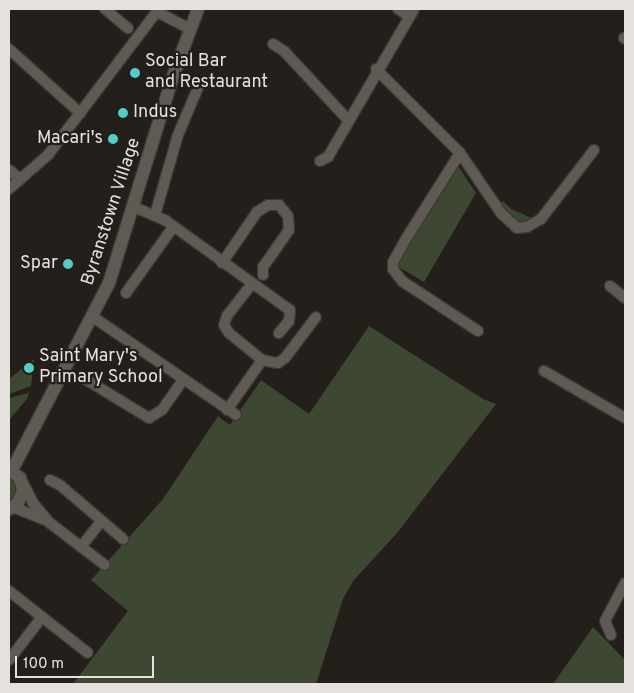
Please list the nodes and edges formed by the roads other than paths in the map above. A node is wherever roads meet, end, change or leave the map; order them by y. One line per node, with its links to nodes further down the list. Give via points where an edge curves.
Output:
1 (105, 9): 6 (street)
2 (198, 9): 7 (street, Byranstown Village)
3 (398, 9): 5 (street)
4 (158, 10): 7 (street); 12 (street)
5 (411, 13): 10 (street)
6 (128, 28)
7 (190, 29): 20 (street, Byranstown Village)
8 (272, 44): 13 (street, via 284,51)
9 (9, 49): 12 (street)
10 (376, 69): 13 (street); 15 (street)
11 (200, 83): 21 (street, via 178,135)
12 (80, 113): 18 (street, via 48,155)
13 (348, 120): 16 (street, via 328,157)
14 (594, 150): 15 (street, via 541,219 522,228 506,220)
15 (460, 153): 31 (street, via 407,237 393,262 393,269 402,281)
16 (320, 161)
17 (9, 170): 18 (street)
18 (20, 179): 19 (street)
19 (9, 189)
20 (134, 208): 21 (street); 29 (street, Byranstown Village, via 109,283)
21 (155, 215): 22 (street)
22 (173, 227): 23 (street); 27 (street)
23 (222, 263): 24 (street, via 258,212 268,205 278,205 288,216 289,230 263,267); 25 (street)
24 (263, 275)
25 (252, 284): 32 (street, via 290,310 289,321); 33 (street, via 227,316 224,325)
26 (610, 286): 28 (street)
27 (126, 293)
28 (625, 298)
29 (93, 317): 36 (street); 39 (street, Byranstown Village)
30 (316, 317): 33 (street, via 285,358 278,363)
31 (478, 331)
32 (279, 333)
33 (262, 360): 36 (street, via 232,412)
34 (544, 371): 38 (street)
35 (84, 379): 36 (street, via 149,418 162,410)
36 (182, 381)
37 (625, 405): 38 (street)
38 (622, 416)
39 (10, 470): 41 (street)
40 (50, 480): 43 (street)
41 (23, 483): 42 (street, via 22,497); 44 (street, via 33,503)
42 (11, 508): 44 (street)
43 (101, 521): 45 (street); 46 (street)
44 (50, 523): 46 (street)
45 (123, 539)
46 (81, 547): 47 (street)
47 (104, 565)
48 (625, 583): 51 (street, via 605,621)
49 (9, 591): 50 (street)
50 (42, 618): 52 (street); 53 (street)
51 (611, 635)
52 (88, 653)
53 (9, 660)

